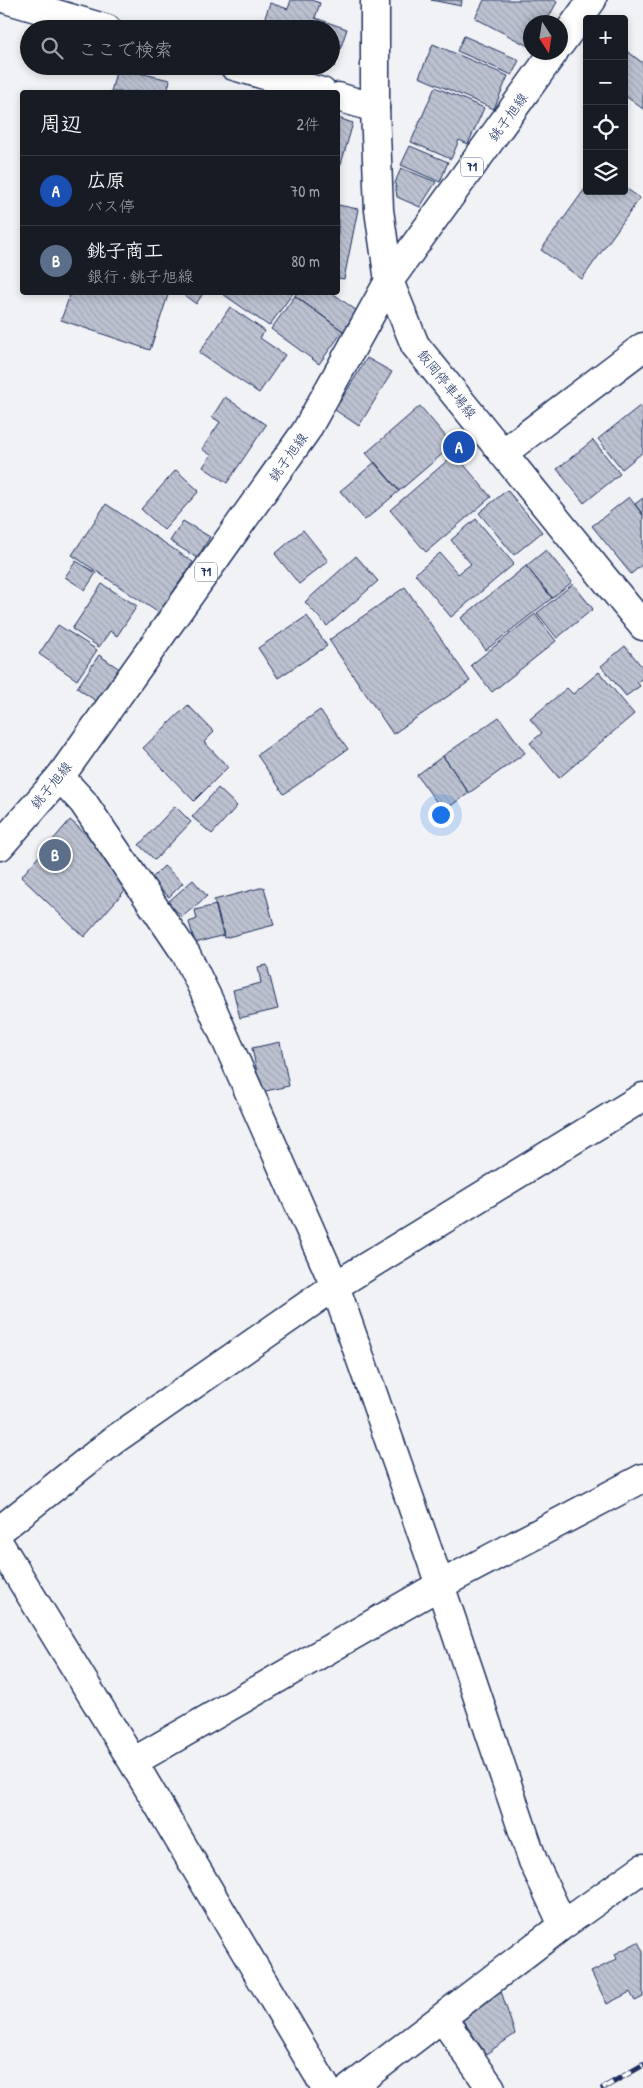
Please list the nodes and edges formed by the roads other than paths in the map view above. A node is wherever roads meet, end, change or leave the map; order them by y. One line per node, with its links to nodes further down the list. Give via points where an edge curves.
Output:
1 (9, 0): 4 (street)
2 (375, 0): 10 (street, 飯岡停車場線)
3 (592, 0): 5 (street)
4 (77, 20)
5 (568, 33)
6 (548, 60): 11 (street, 銚子旭線 / 71)
7 (264, 75): 8 (street)
8 (315, 90)
9 (340, 98): 10 (street)
10 (375, 108): 11 (street, 飯岡停車場線, via 379,210)
11 (389, 281): 13 (street, 飯岡停車場線, via 415,345); 15 (street, 銚子旭線 / 71, via 306,431)
12 (643, 347): 13 (street)
13 (503, 453): 14 (street, 飯岡停車場線)
14 (643, 626)
15 (60, 777): 16 (street, 銚子旭線 / 71); 18 (street, via 83,802 186,954)
16 (0, 846)
17 (643, 1097): 18 (street)
18 (335, 1286): 20 (street, via 114,1440); 22 (street)
19 (643, 1478): 22 (street)
20 (0, 1530)
21 (0, 1545): 23 (street)
22 (440, 1585): 23 (street); 25 (street, via 533,1861)
23 (133, 1762): 27 (street)
24 (643, 1868): 25 (street)
25 (563, 1925): 26 (street)
26 (443, 2019): 28 (street); 29 (street)
27 (326, 2088)
28 (350, 2088)
29 (491, 2088)

